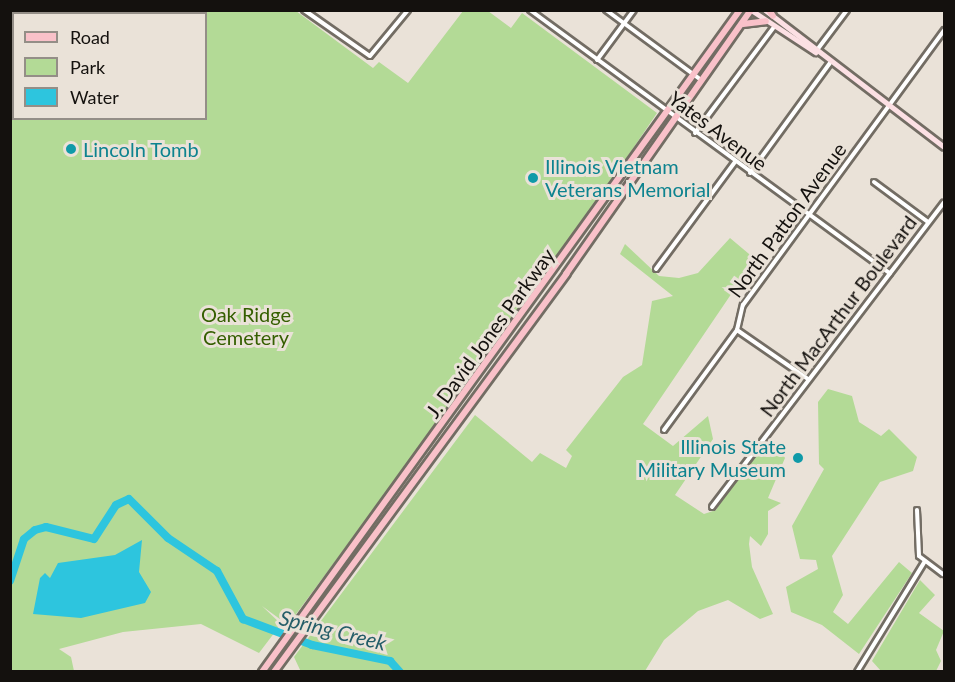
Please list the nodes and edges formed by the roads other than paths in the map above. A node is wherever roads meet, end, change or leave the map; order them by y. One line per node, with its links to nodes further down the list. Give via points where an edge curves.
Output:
1 (304, 10): 2 (street, via 370,56)
2 (408, 10)
3 (530, 10): 18 (street, Yates Avenue)
4 (606, 10): 13 (street)
5 (634, 10): 13 (street)
6 (735, 10): 11 (main road)
7 (741, 10): 11 (main road, J. David Jones Parkway)
8 (751, 10): 12 (main road); 14 (main road, J. David Jones Parkway)
9 (848, 10): 17 (street)
10 (769, 12): 17 (main road)
11 (733, 21): 20 (main road, J. David Jones Parkway)
12 (766, 21): 14 (main road); 15 (main road)
13 (625, 23): 18 (street); 20 (street)
14 (740, 26): 21 (main road, J. David Jones Parkway)
15 (774, 27): 17 (main road); 25 (street)
16 (945, 30): 22 (street, North Patton Avenue)
17 (815, 52): 19 (main road)
18 (597, 60): 23 (street, Yates Avenue)
19 (830, 63): 22 (main road); 28 (street)
20 (694, 74): 21 (street); 23 (main road, J. David Jones Parkway)
21 (700, 79): 24 (main road, J. David Jones Parkway)
22 (888, 105): 26 (main road); 31 (street, North Patton Avenue)
23 (666, 112): 24 (street, Yates Avenue); 42 (main road, J. David Jones Parkway, via 556,272)
24 (673, 117): 25 (street, Yates Avenue); 43 (main road, J. David Jones Parkway, via 566,274)
25 (695, 132): 27 (street, Yates Avenue)
26 (945, 147)
27 (735, 162): 28 (street, Yates Avenue); 33 (street)
28 (750, 173): 31 (street, Yates Avenue)
29 (874, 182): 32 (street)
30 (945, 202): 32 (street, North MacArthur Boulevard)
31 (808, 216): 34 (street, Yates Avenue); 35 (street, North Patton Avenue, via 743,305)
32 (928, 222): 34 (street, North MacArthur Boulevard)
33 (656, 269)
34 (890, 273): 36 (street, North MacArthur Boulevard, via 824,365)
35 (737, 330): 36 (street); 37 (street, North Patton Avenue)
36 (808, 379): 38 (street, North MacArthur Boulevard)
37 (664, 430)
38 (712, 507)
39 (917, 510): 40 (street, via 918,552)
40 (925, 561): 41 (street); 44 (street)
41 (944, 574)
42 (262, 672)
43 (273, 672)
44 (857, 672)

